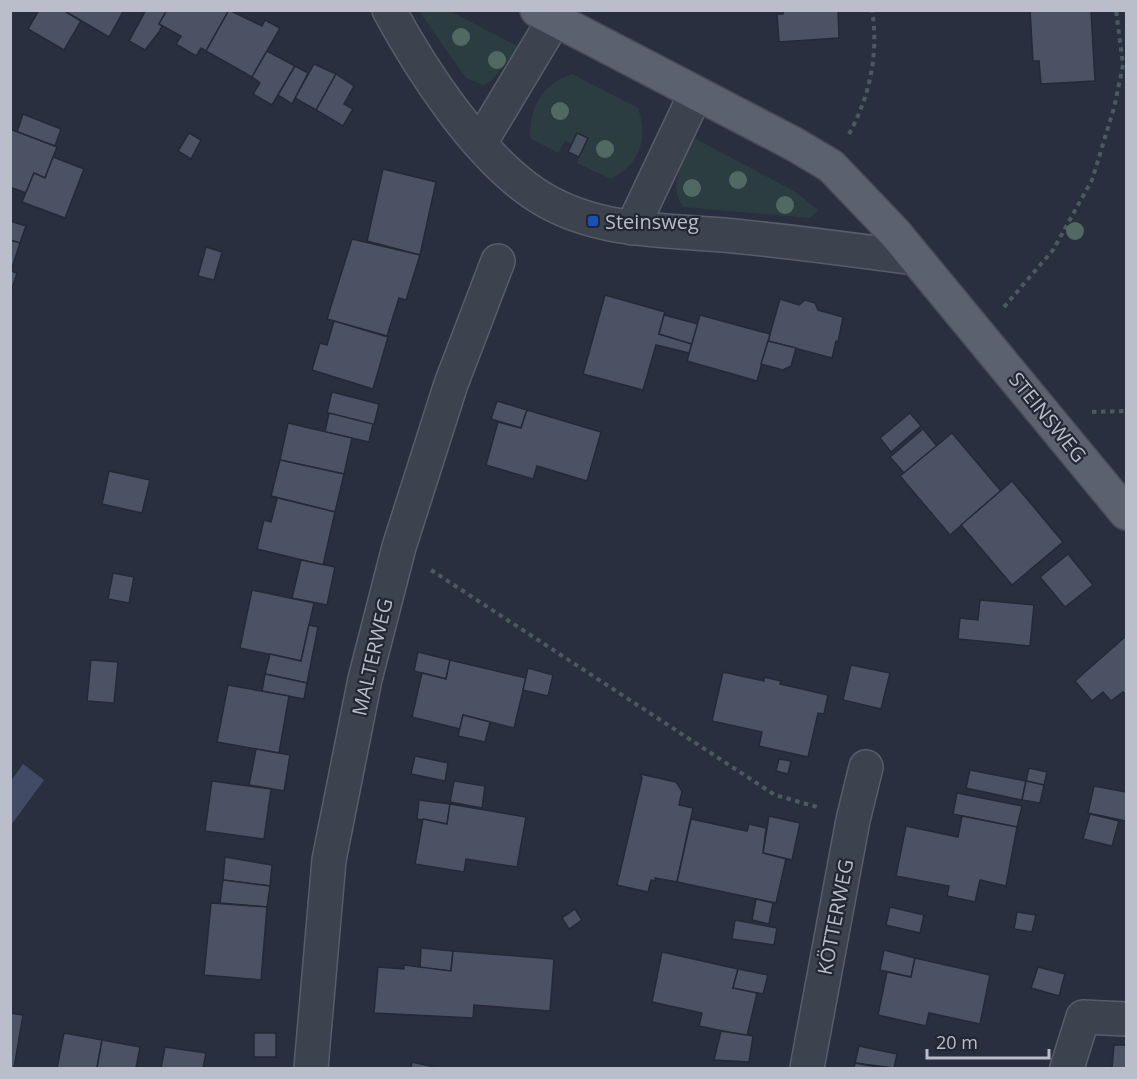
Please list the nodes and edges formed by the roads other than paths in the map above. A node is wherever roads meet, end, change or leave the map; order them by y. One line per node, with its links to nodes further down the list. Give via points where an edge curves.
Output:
1 (389, 10): 4 (street, via 415,57)
2 (546, 15): 3 (main road, STEINSWEG); 4 (street)
3 (696, 93): 5 (street); 6 (main road, STEINSWEG, via 831,166)
4 (480, 143): 5 (street, via 498,163 542,198 593,221)
5 (632, 228): 6 (street)
6 (914, 258): 8 (main road, STEINSWEG)
7 (498, 261): 11 (street, MALTERWEG, via 451,384 399,547 365,679 328,860)
8 (1126, 513)
9 (866, 767): 12 (street, KÖTTERWEG)
10 (1126, 1018): 13 (street, via 1083,1017)
11 (311, 1068)
12 (807, 1068)
13 (1067, 1068)

